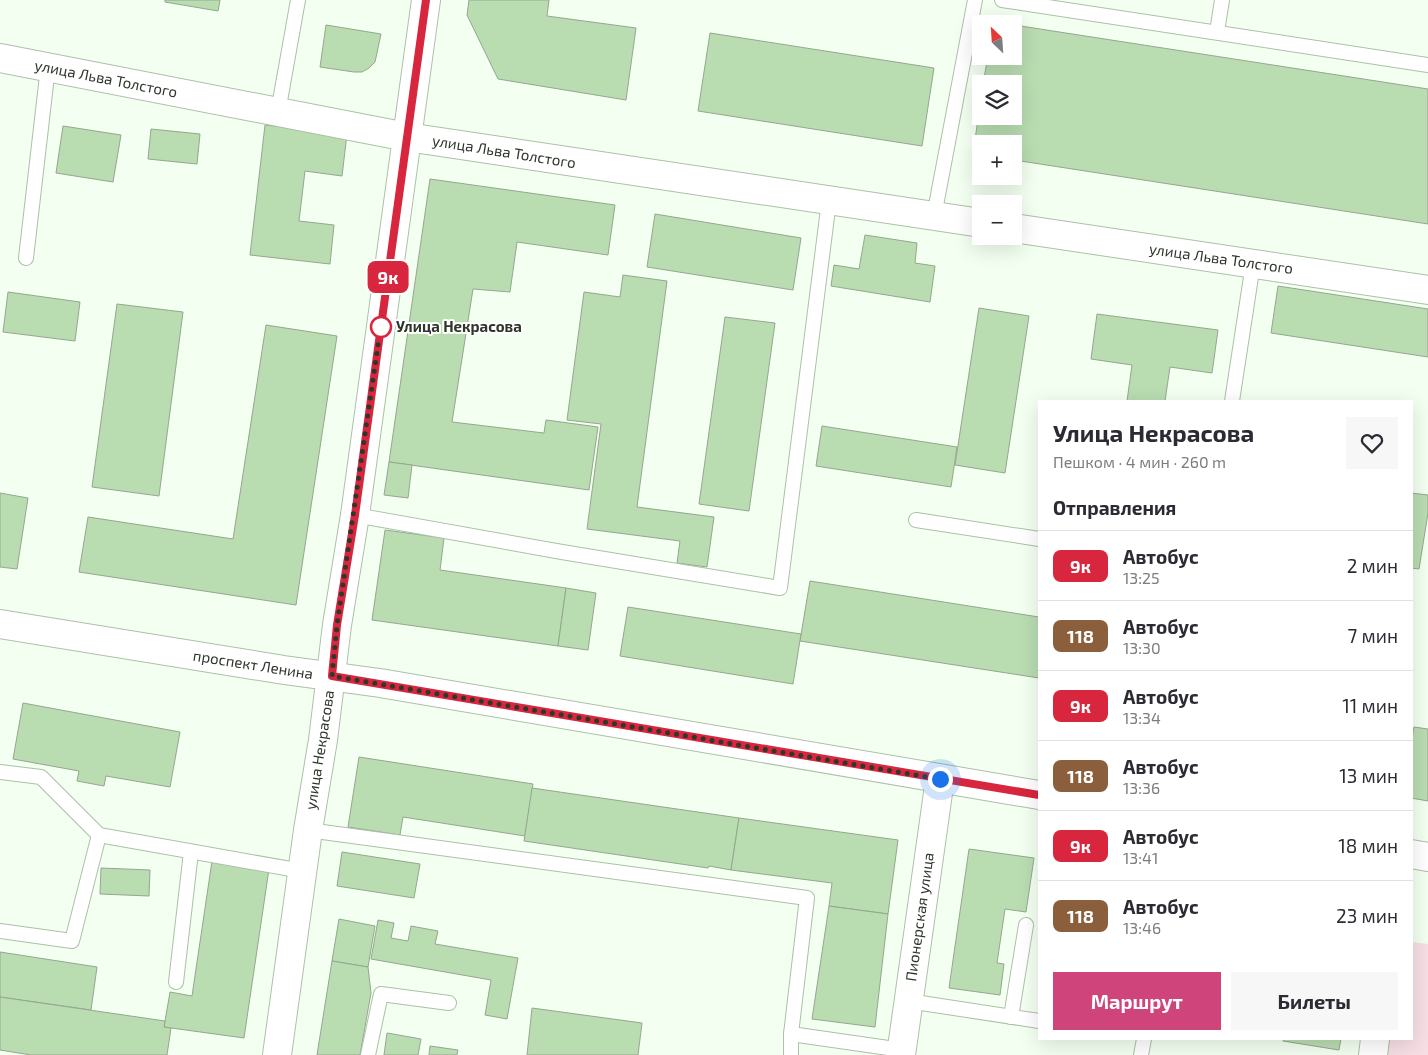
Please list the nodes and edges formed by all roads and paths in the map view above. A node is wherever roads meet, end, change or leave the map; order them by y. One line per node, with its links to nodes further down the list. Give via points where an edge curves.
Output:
1 (298, 0): 10 (lane)
2 (426, 0): 11 (street, улица Некрасова)
3 (975, 0): 13 (lane)
4 (1002, 0): 6 (lane)
5 (1222, 0): 6 (lane)
6 (1217, 32): 8 (lane)
7 (0, 58): 9 (street, улица Льва Толстого)
8 (1428, 65)
9 (48, 67): 10 (street, улица Льва Толстого); 16 (lane)
10 (278, 112): 11 (street, улица Льва Толстого)
11 (407, 137): 12 (street, улица Льва Толстого); 20 (street, улица Некрасова)
12 (829, 201): 13 (street, улица Льва Толстого); 20 (lane, via 780,588)
13 (934, 216): 14 (street, улица Льва Толстого)
14 (972, 222)
15 (1022, 229): 17 (street, улица Льва Толстого)
16 (26, 258)
17 (1253, 264): 18 (street, улица Льва Толстого); 19 (lane)
18 (1428, 290)
19 (1232, 400)
20 (355, 515): 24 (street, улица Некрасова)
21 (916, 520): 22 (lane)
22 (1038, 539)
23 (0, 624): 24 (street, проспект Ленина)
24 (332, 676): 26 (street, проспект Ленина); 28 (street, улица Некрасова)
25 (0, 772): 29 (lane, via 41,778)
26 (940, 779): 27 (street, проспект Ленина); 37 (street, Пионерская улица)
27 (1038, 795)
28 (308, 830): 33 (street, улица Некрасова); 41 (lane, via 807,898)
29 (99, 835): 30 (lane); 35 (lane, via 72,941)
30 (191, 852): 33 (lane); 36 (lane)
31 (1413, 854): 32 (street)
32 (1428, 857)
33 (302, 871): 45 (street, улица Некрасова)
34 (1026, 925): 39 (lane)
35 (0, 932)
36 (176, 982)
37 (908, 1001): 39 (lane); 44 (street, Пионерская улица)
38 (449, 1003): 46 (lane, via 381,994)
39 (1011, 1017): 40 (lane)
40 (1038, 1022)
41 (791, 1034): 44 (lane); 47 (lane)
42 (1144, 1040): 48 (lane)
43 (1375, 1040): 49 (street)
44 (901, 1052)
45 (277, 1055)
46 (368, 1055)
47 (791, 1055)
48 (1141, 1055)
49 (1373, 1055)

